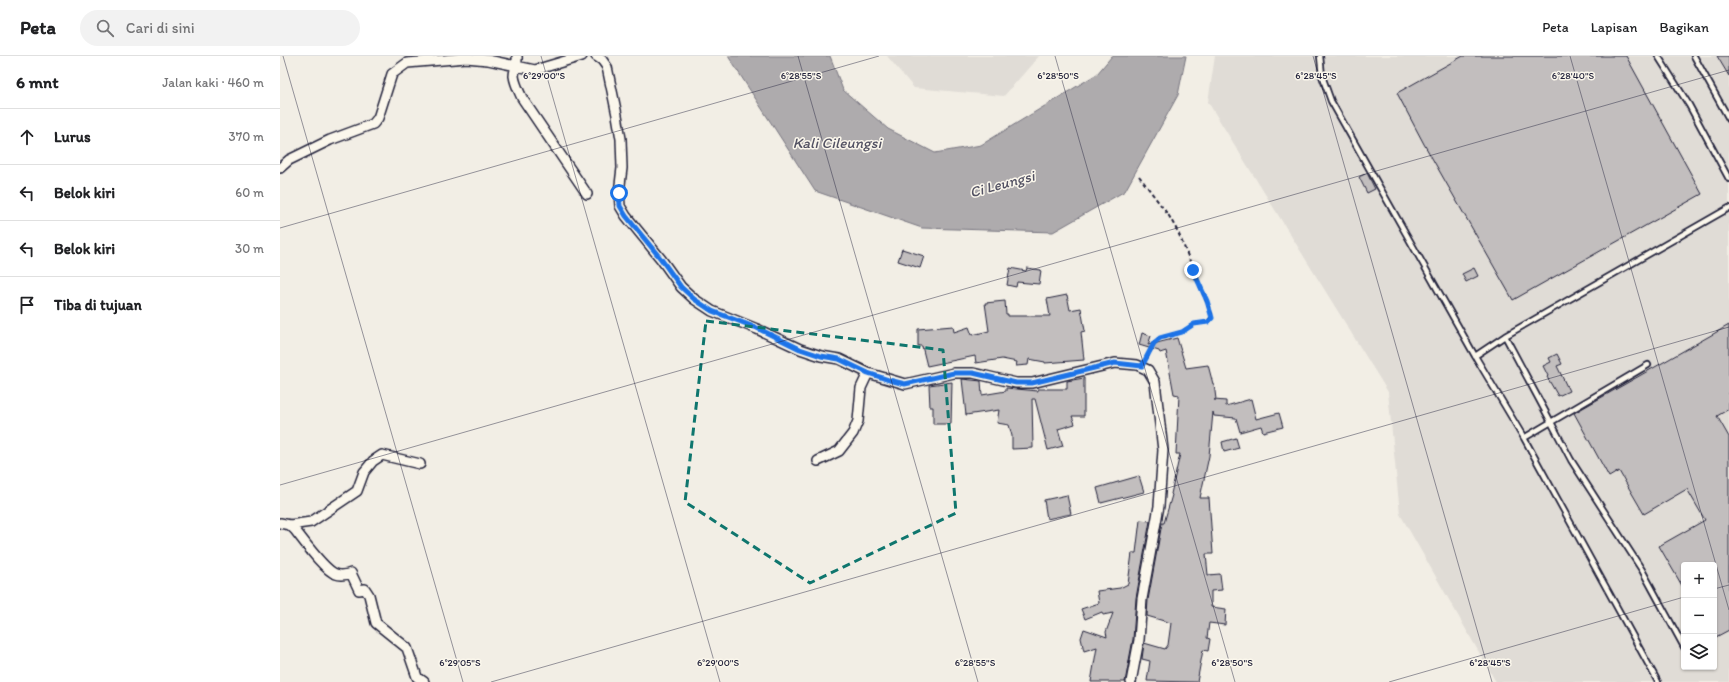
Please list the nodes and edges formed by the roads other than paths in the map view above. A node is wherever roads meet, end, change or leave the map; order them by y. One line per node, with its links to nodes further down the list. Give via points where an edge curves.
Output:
1 (582, 56): 6 (street, via 535,70)
2 (596, 56): 15 (street, via 606,63 621,138 620,206 681,287 712,311 757,328 800,349 839,359)
3 (1320, 56): 13 (lane, via 1322,76 1331,101)
4 (1658, 56): 9 (lane, via 1689,105)
5 (1694, 56): 7 (lane)
6 (517, 61): 8 (street, via 466,58 407,63 392,74 376,122 330,140 289,160); 10 (street, via 514,74 522,98)
7 (1729, 119)
8 (280, 168)
9 (1729, 179)
10 (588, 194)
11 (1729, 208): 12 (lane)
12 (1505, 336): 13 (lane); 16 (lane)
13 (1475, 356): 17 (lane)
14 (1648, 365): 16 (lane)
15 (868, 373): 18 (street, via 861,388 858,421 853,433 839,451); 24 (street, via 905,384 960,373 973,373 1016,383 1032,383 1115,363 1142,366 1148,370 1155,382 1163,450 1159,506 1142,599 1139,640)
16 (1551, 422): 17 (lane); 22 (lane, via 1571,460 1642,570)
17 (1524, 438): 25 (lane)
18 (818, 461)
19 (420, 464): 21 (street, via 382,455 373,460 364,472 357,491 311,522)
20 (280, 523): 21 (street)
21 (290, 525): 23 (street, via 334,574 345,576 351,573 359,590 365,589 376,623 407,648 417,677)
22 (1681, 642)
23 (424, 682)
24 (1131, 682)
25 (1658, 682)

